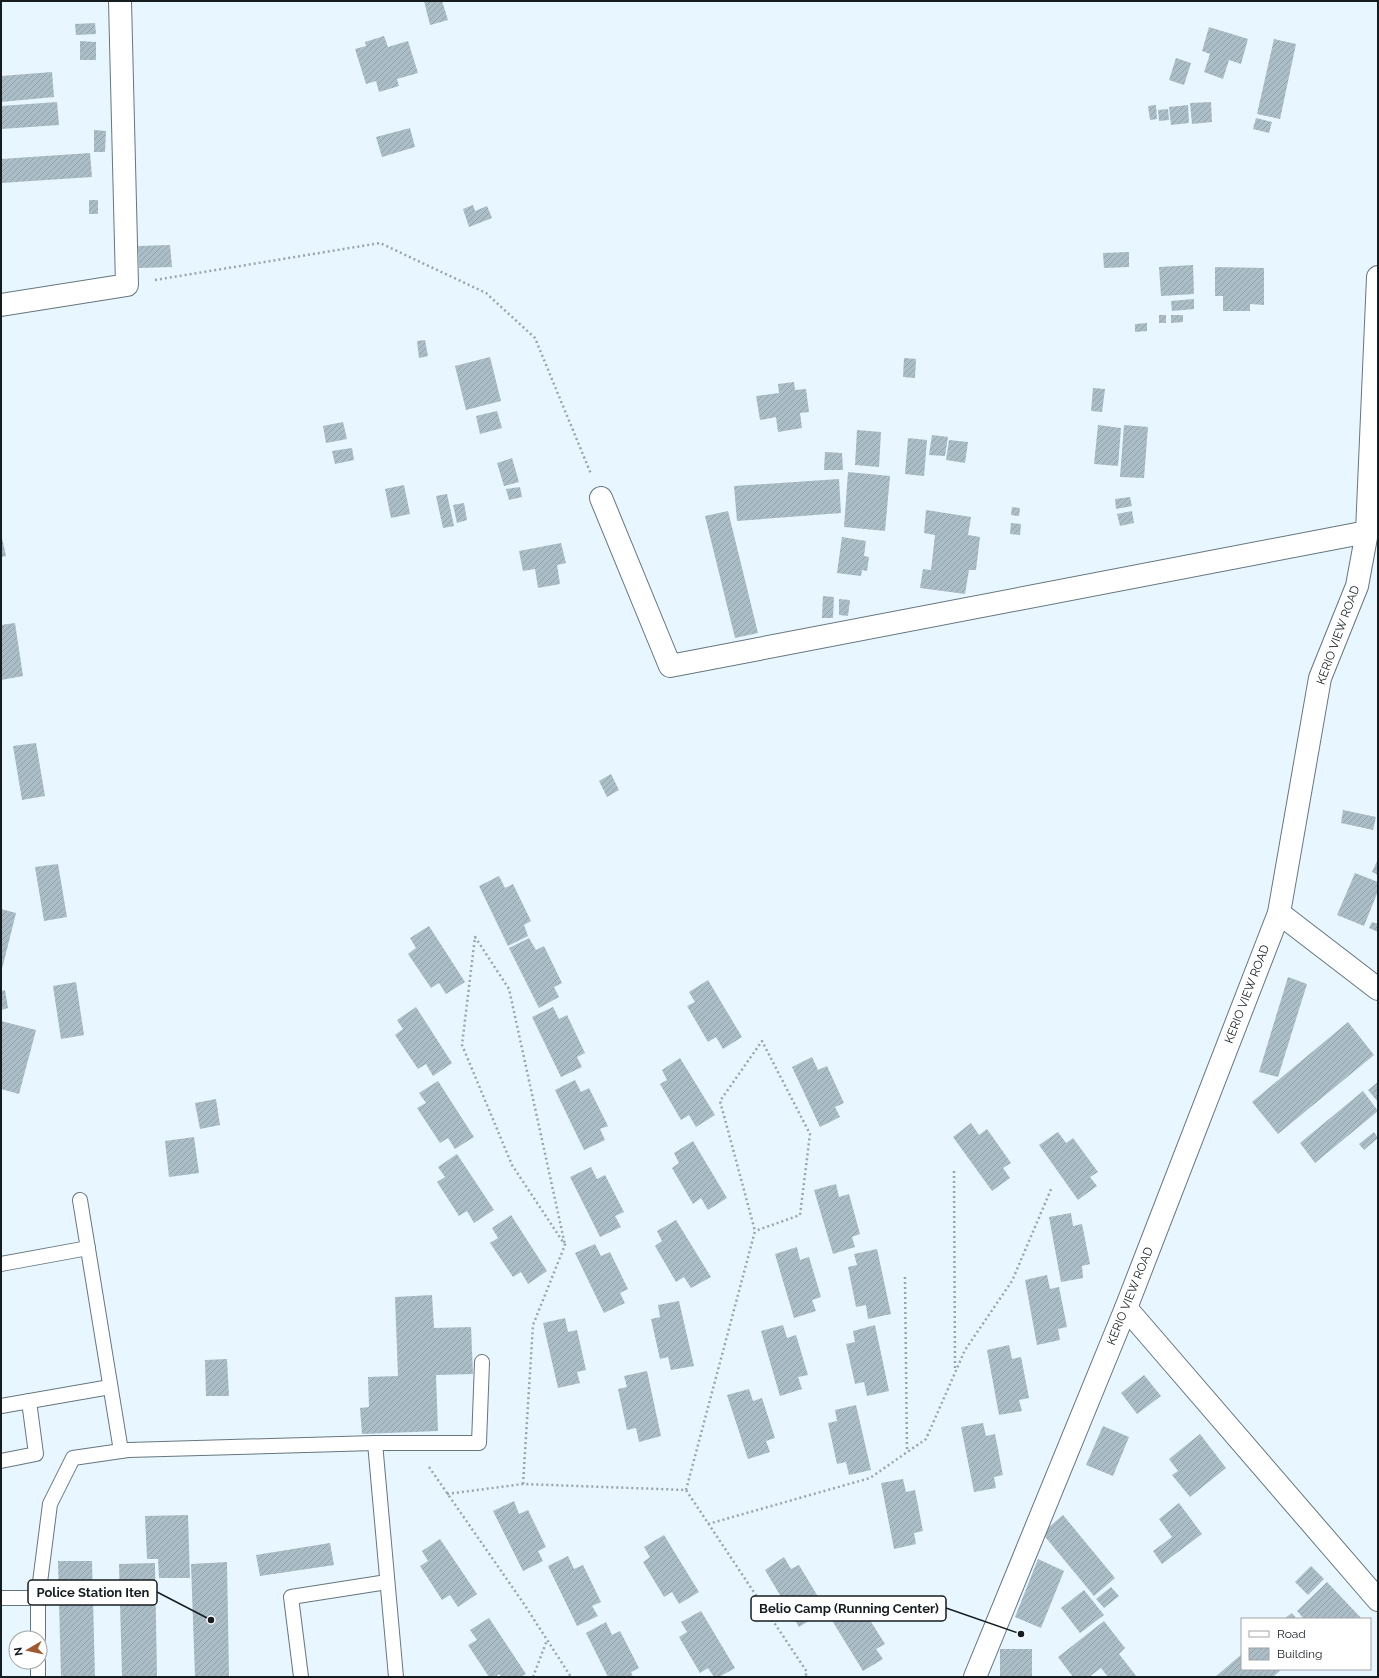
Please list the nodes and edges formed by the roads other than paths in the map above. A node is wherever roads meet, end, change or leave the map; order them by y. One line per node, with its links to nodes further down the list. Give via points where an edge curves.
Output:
1 (120, 1): 3 (street, via 127,284)
2 (1378, 277): 5 (street, KERIO VIEW ROAD)
3 (1, 305)
4 (601, 498): 5 (street, via 670,666)
5 (1366, 532): 6 (street, KERIO VIEW ROAD, via 1357,586 1320,678)
6 (1279, 913): 7 (street); 11 (street, KERIO VIEW ROAD)
7 (1378, 989)
8 (80, 1200): 9 (lane)
9 (88, 1248): 10 (lane); 13 (lane)
10 (1, 1264)
11 (1126, 1308): 22 (street); 26 (street, KERIO VIEW ROAD)
12 (482, 1362): 16 (lane, via 479,1443)
13 (110, 1387): 14 (lane); 17 (lane)
14 (29, 1401): 15 (lane); 18 (lane, via 36,1454)
15 (1, 1406)
16 (375, 1444): 17 (lane); 19 (lane)
17 (121, 1451): 21 (lane, via 73,1458 50,1504)
18 (1, 1461)
19 (387, 1582): 24 (lane, via 291,1597); 25 (lane)
20 (1, 1598): 21 (lane)
21 (38, 1598): 23 (lane)
22 (1378, 1600)
23 (38, 1630)
24 (301, 1677)
25 (396, 1677)
26 (975, 1677)

